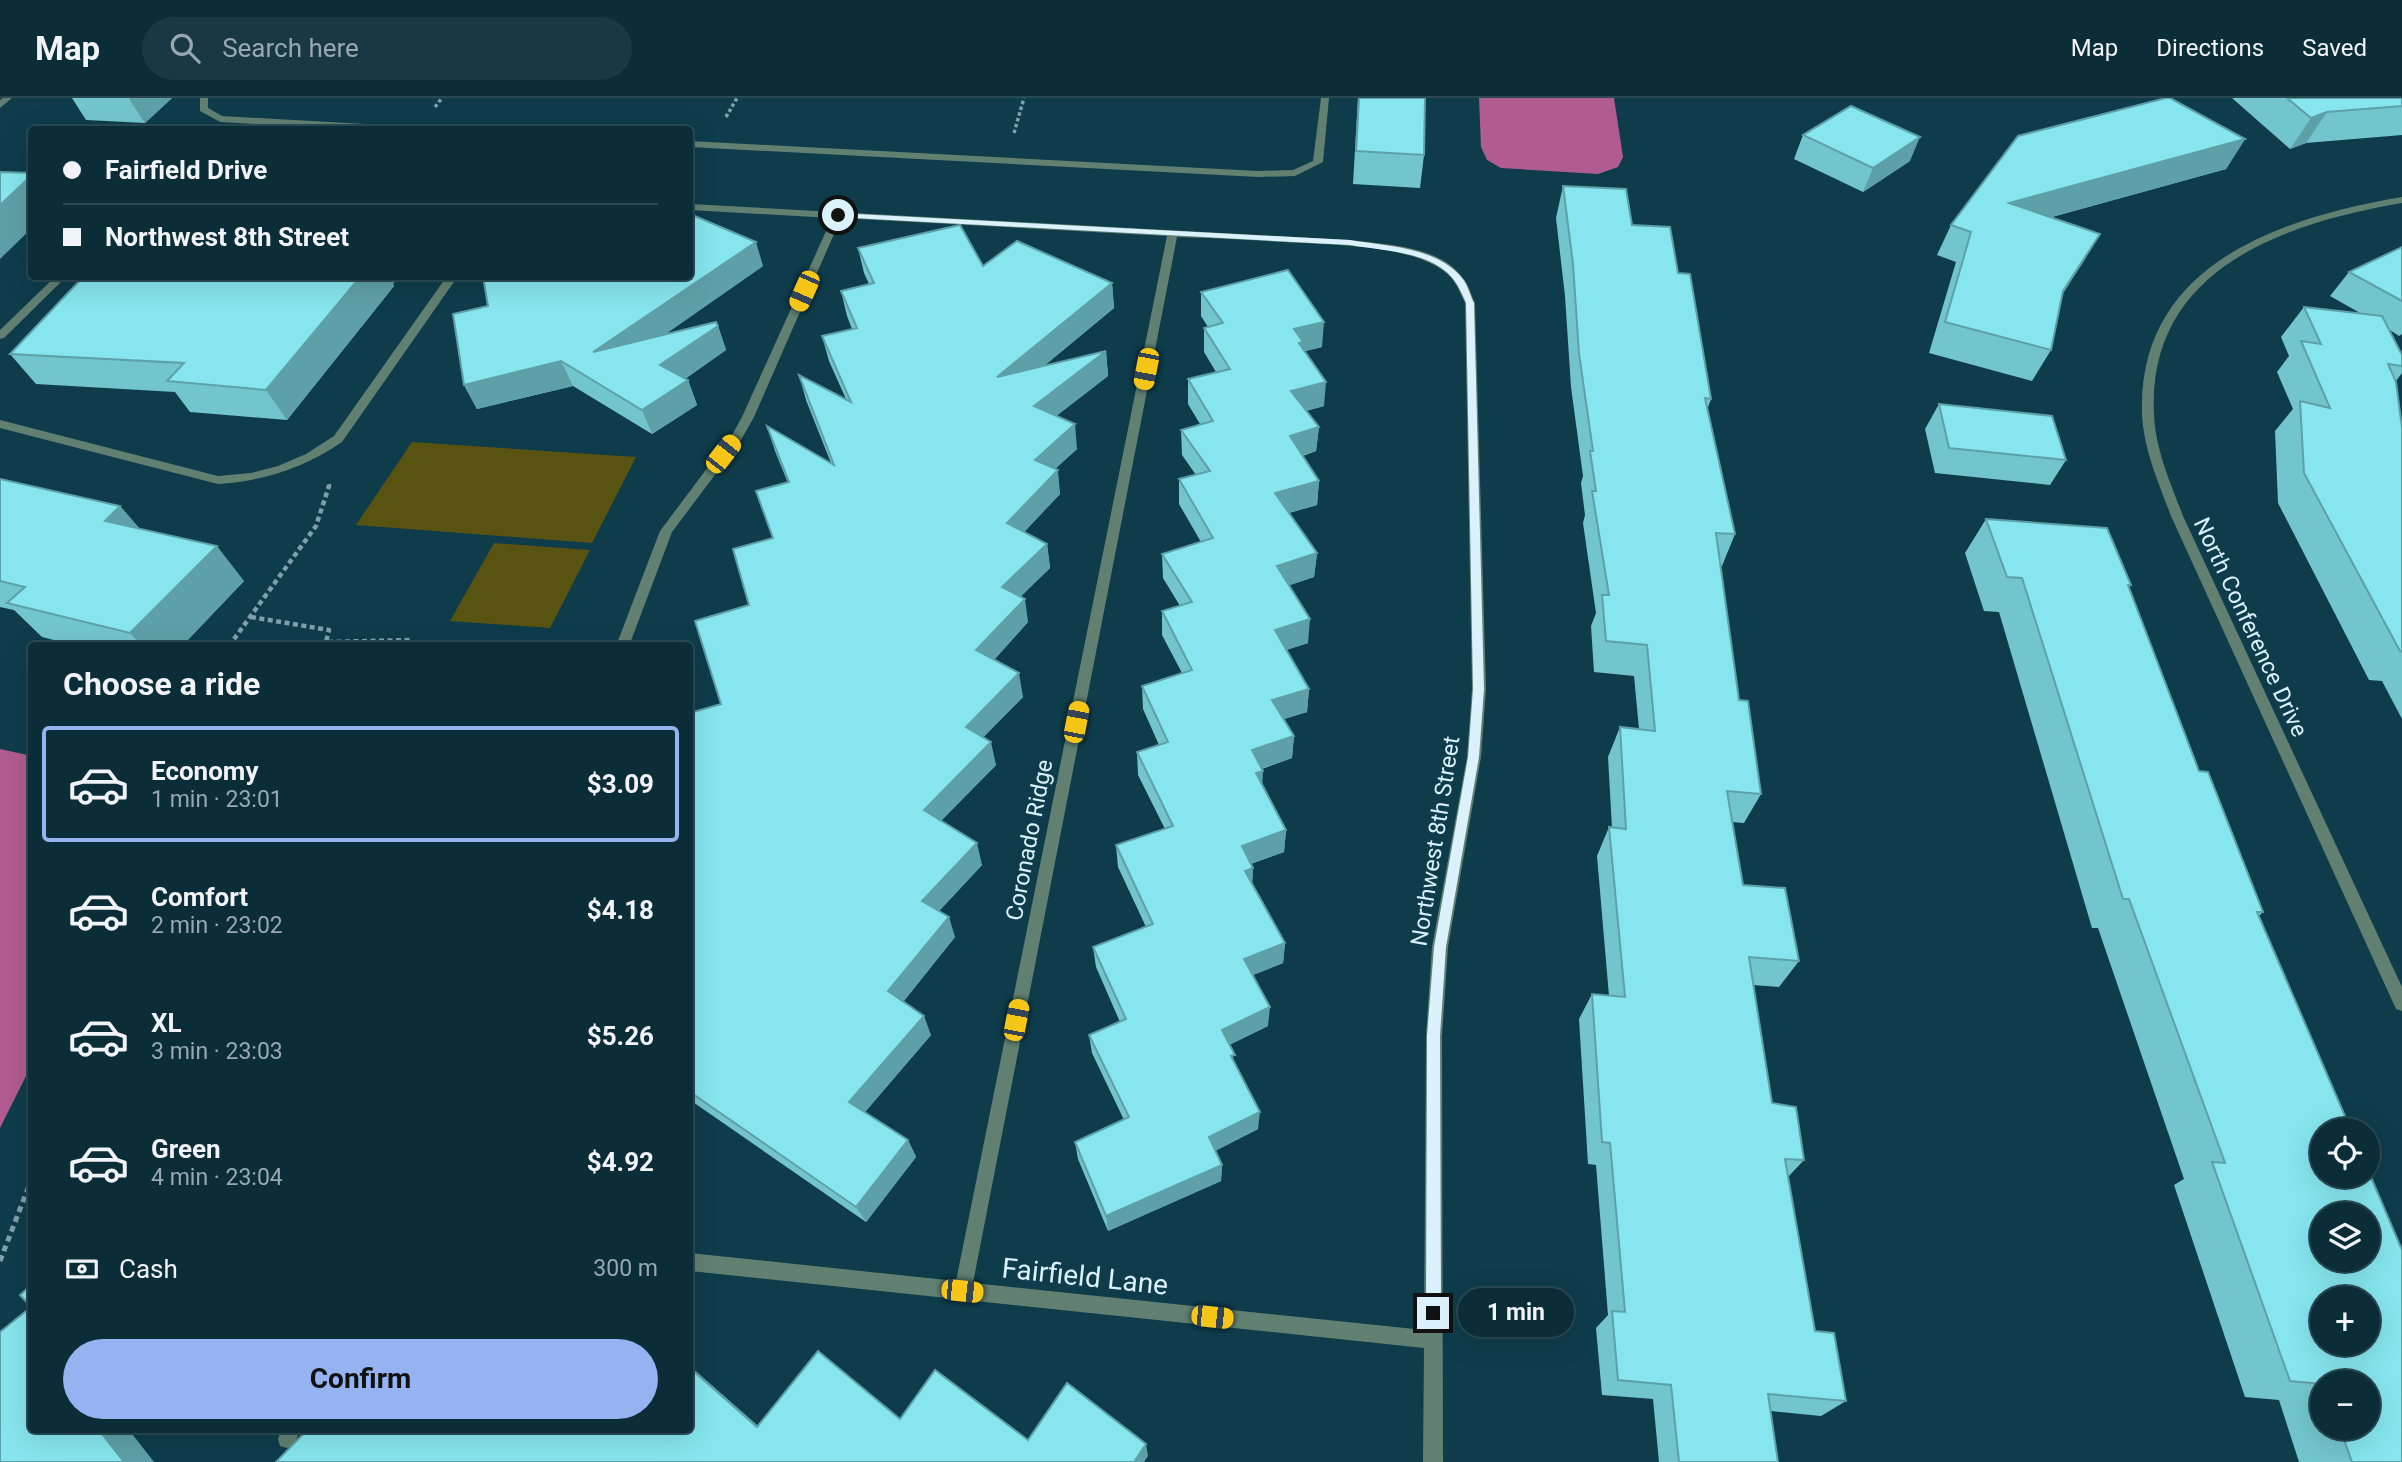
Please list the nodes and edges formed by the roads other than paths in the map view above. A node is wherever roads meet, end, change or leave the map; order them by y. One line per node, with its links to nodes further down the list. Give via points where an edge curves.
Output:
1 (8, 98): 4 (street)
2 (204, 98): 5 (street, via 204,109 220,119)
3 (1325, 98): 6 (street, via 1318,162 1295,173)
4 (0, 105)
5 (346, 126)
6 (693, 144)
7 (2402, 200): 16 (street, North Conference Drive, via 2295,223 2251,242 2214,267 2185,295 2163,328 2151,368 2148,411 2156,461 2177,516)
8 (693, 207): 9 (street)
9 (838, 215): 10 (street); 15 (street, via 748,417 666,531)
10 (1173, 233): 18 (street, Coronado Ridge); 19 (street, Northwest 8th Street, via 1350,243 1418,254 1459,279 1470,303 1479,689 1474,757 1440,947 1434,1036)
11 (58, 280): 13 (street)
12 (450, 280): 14 (street, via 338,439 283,470 218,480)
13 (0, 336)
14 (0, 424)
15 (624, 642)
16 (2402, 1004)
17 (693, 1262): 18 (street, Fairfield Lane)
18 (962, 1291): 19 (street, Fairfield Lane)
19 (1433, 1340): 20 (street, Northwest 8th Street)
20 (1433, 1462)

